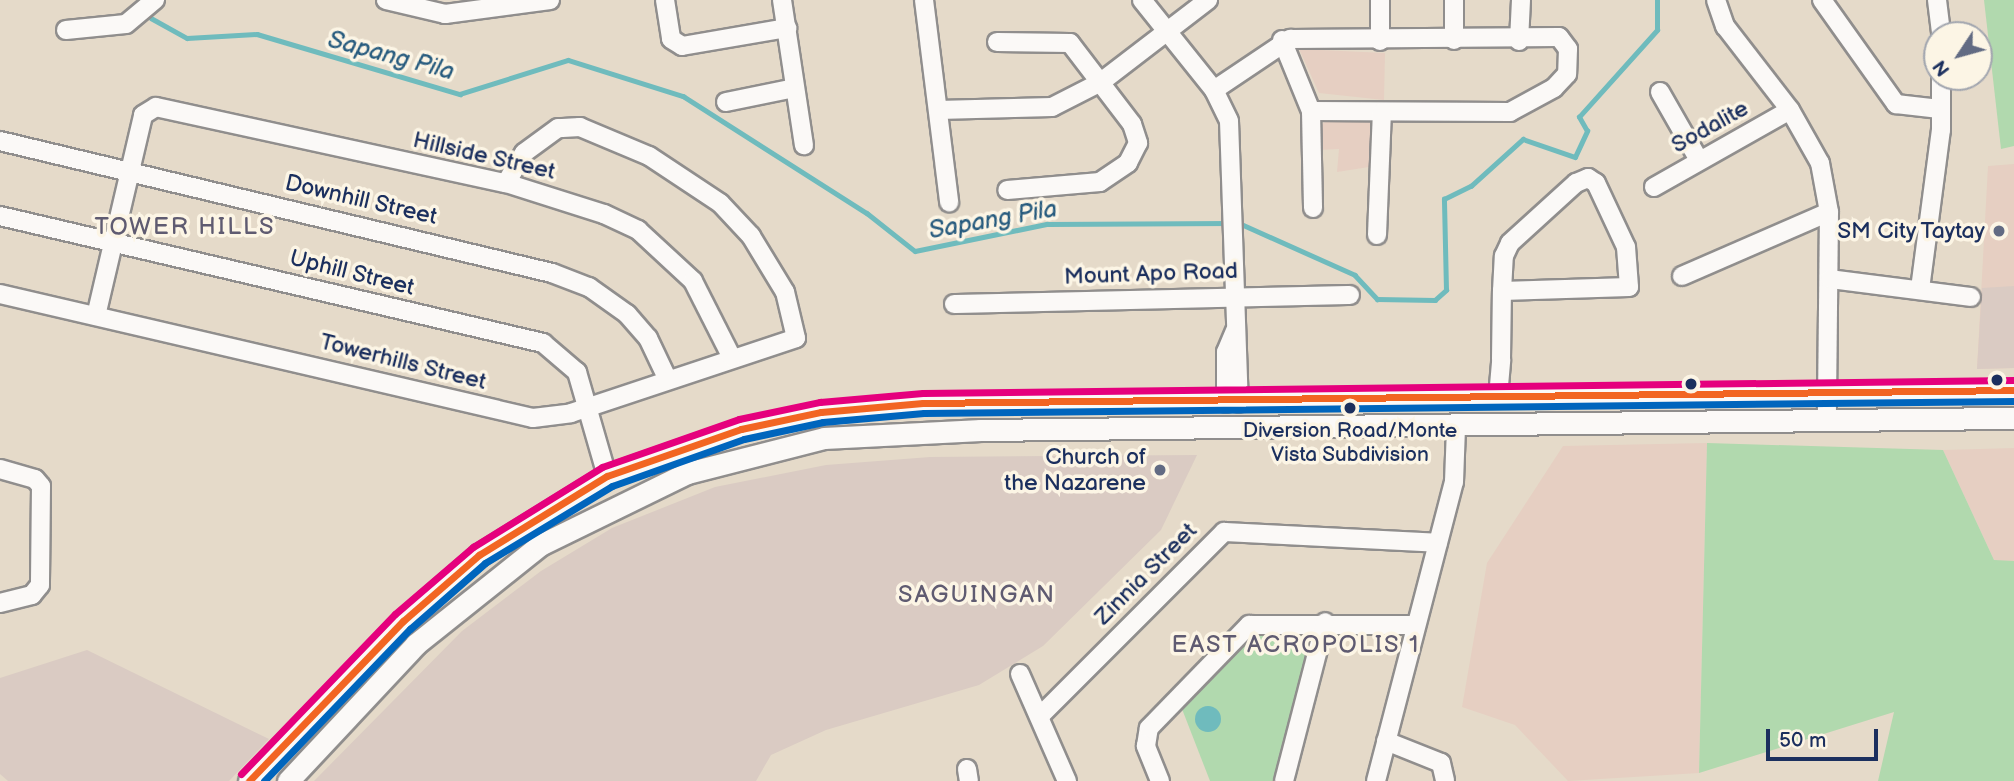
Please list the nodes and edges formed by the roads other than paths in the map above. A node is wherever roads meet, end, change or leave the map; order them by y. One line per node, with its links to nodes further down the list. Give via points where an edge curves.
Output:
1 (155, 0): 17 (street, via 126,24)
2 (386, 0): 3 (street, via 445,14)
3 (550, 0)
4 (665, 0): 16 (street, via 671,39 682,46)
5 (782, 0): 16 (street)
6 (924, 0): 31 (street)
7 (1142, 0): 18 (street)
8 (1208, 0): 18 (street)
9 (1380, 0): 21 (street)
10 (1454, 0): 20 (street)
11 (1521, 0): 22 (street)
12 (1716, 0): 32 (street, via 1725,26)
13 (1822, 0): 30 (street, via 1896,103)
14 (1937, 0): 15 (street)
15 (1939, 21)
16 (787, 28): 25 (street)
17 (66, 30)
18 (1169, 30): 24 (street); 26 (street)
19 (1282, 40): 21 (street); 26 (street); 33 (street)
20 (1454, 40): 21 (street); 22 (street)
21 (1380, 41)
22 (1519, 41): 34 (street, via 1559,37 1569,50 1567,74 1536,102 1510,112)
23 (997, 42): 24 (street, via 1070,43)
24 (1101, 82): 31 (street, via 1052,107); 41 (street, via 1132,124 1138,143 1128,163 1100,182)
25 (795, 88): 29 (street); 36 (street)
26 (1214, 90): 54 (street, via 1233,142)
27 (1941, 91): 30 (street)
28 (1660, 92): 37 (street)
29 (726, 102)
30 (1941, 109): 50 (street)
31 (937, 110): 42 (street)
32 (1790, 110): 37 (street, Sodalite); 44 (street, via 1820,163)
33 (1311, 111): 34 (street); 43 (street)
34 (1382, 112): 46 (street)
35 (0, 141): 38 (street, Downhill Street)
36 (804, 145)
37 (1699, 160): 40 (street, Sodalite)
38 (128, 172): 39 (street, Hillside Street, via 143,115 156,107); 47 (street); 59 (street, Downhill Street, via 465,248 577,282 632,318)
39 (506, 183): 58 (street, Hillside Street, via 638,230 693,281); 58 (street, Towerhills Street, via 524,153 558,128 580,127 649,156 720,203 751,236 796,321 796,338 789,344)
40 (1654, 187)
41 (1007, 190)
42 (949, 202)
43 (1313, 208)
44 (1829, 212): 48 (street); 49 (street)
45 (0, 216): 47 (street, Uphill Street)
46 (1377, 235)
47 (116, 242): 57 (street); 64 (street, Uphill Street, via 543,343 577,372)
48 (1682, 276)
49 (1830, 279): 50 (street); 61 (street)
50 (1920, 289): 55 (street)
51 (1502, 291): 51 (street, via 1510,243 1576,183 1588,177 1596,183 1626,247 1629,287 1619,292); 62 (street)
52 (0, 294): 57 (street, Towerhills Street)
53 (1350, 295): 54 (street, Mount Apo Road)
54 (1236, 296): 56 (street, Mount Apo Road); 63 (street)
55 (1971, 297)
56 (954, 304)
57 (96, 316): 64 (street, Towerhills Street, via 533,418)
58 (732, 358): 59 (street, Towerhills Street)
59 (667, 378): 64 (street, Towerhills Street)
60 (2014, 390): 61 (main road)
61 (1824, 392): 62 (main road); 66 (street)
62 (1498, 397): 63 (main road)
63 (1232, 403): 69 (main road, via 934,402 821,411 686,444)
64 (586, 406): 69 (street, Uphill Street)
65 (2014, 418): 66 (main road)
66 (1827, 419): 67 (main road)
67 (1456, 428): 70 (main road, via 969,430 824,438 687,472); 71 (street, via 1454,482)
68 (0, 469): 72 (street, via 41,486 40,585 32,594)
69 (607, 476): 70 (main road); 78 (main road, via 540,514 443,584)
70 (617, 502): 79 (main road, via 540,545 470,596)
71 (1438, 543): 74 (street); 76 (street, Zinnia Street, via 1224,532)
72 (0, 603)
73 (1325, 622): 74 (street); 81 (street, via 1249,625 1149,728 1146,746); 82 (street)
74 (1415, 625): 77 (street)
75 (1020, 674): 76 (street)
76 (1041, 715): 80 (street)
77 (1386, 741): 83 (street); 84 (street, via 1441,763)
78 (249, 781)
79 (288, 781)
80 (1067, 781)
81 (1160, 781)
82 (1284, 781)
83 (1376, 781)
84 (1445, 781)

